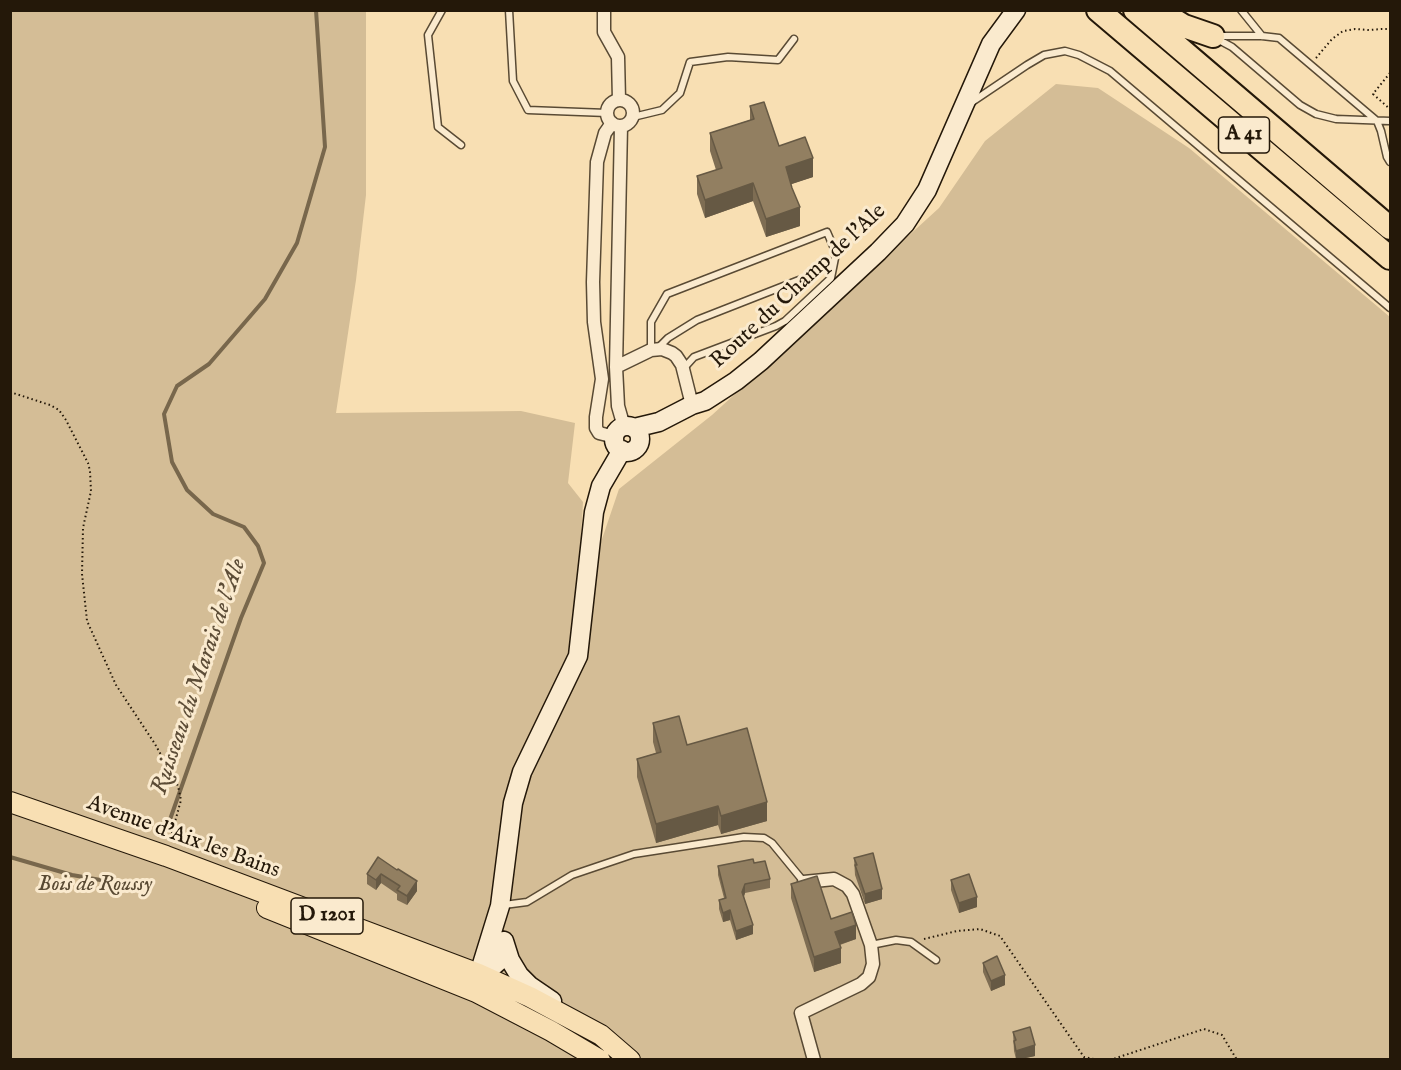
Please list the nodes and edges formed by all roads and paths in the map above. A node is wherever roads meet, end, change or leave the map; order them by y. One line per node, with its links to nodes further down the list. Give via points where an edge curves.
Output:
1 (442, 10): 22 (lane, via 428,35 438,127)
2 (509, 10): 19 (lane, via 513,81 528,110)
3 (604, 10): 15 (street, via 604,32 618,57)
4 (1016, 10): 16 (street, Route du Champ de l'Ale, via 991,45)
5 (1098, 10): 23 (highway, A 41)
6 (1135, 10): 25 (highway, A 41)
7 (1158, 10): 10 (highway, via 1184,26)
8 (1241, 10): 11 (lane)
9 (1390, 29): 13 (path, via 1343,31)
10 (1213, 36): 11 (lane); 20 (lane, via 1308,110 1336,119)
11 (1262, 36): 13 (lane, via 1279,38)
12 (794, 39): 18 (lane, via 777,60 728,57 690,62 680,93 668,105)
13 (1310, 65): 20 (lane)
14 (1390, 73): 17 (path, via 1372,94)
15 (619, 100): 18 (street, via 632,108); 19 (street, via 610,104)
16 (961, 109): 29 (lane, via 1044,55 1065,51 1079,55 1110,71); 34 (street, Route du Champ de l'Ale, via 927,190 905,224 761,361 728,387)
17 (1390, 109)
18 (633, 117): 19 (street, via 630,122)
19 (613, 121): 31 (street); 35 (street, via 605,133 597,162 593,282 602,379 596,428 599,433)
20 (1377, 121): 21 (lane); 24 (lane)
21 (1390, 121)
22 (461, 145)
23 (1262, 150): 26 (highway, A 41); 27 (highway)
24 (1390, 162)
25 (1390, 228)
26 (1390, 258)
27 (1390, 272)
28 (799, 280): 30 (lane, via 697,320)
29 (1390, 308)
30 (654, 349): 31 (street); 32 (street, via 672,353); 32 (lane, via 651,322 667,294 827,232 836,253 831,278 785,321 694,357)
31 (616, 367): 35 (street, via 618,406)
32 (683, 369): 34 (street)
33 (10, 392): 37 (path, via 59,411 88,463 91,491 83,528 82,574 87,621 116,685 178,786 181,800)
34 (698, 403): 35 (street, Route du Champ de l'Ale, via 700,407 663,427)
35 (627, 437): 39 (street, via 601,486 594,512 578,656 522,772 513,803)
36 (10, 804): 37 (main road, Avenue d'Aix les Bains / D 1201); 40 (main road, Avenue d'Aix les Bains / D 1201, via 108,847)
37 (166, 856): 45 (main road, Avenue d'Aix les Bains / D 1201)
38 (804, 882): 39 (lane, via 772,843 765,838 744,837 634,854 572,875 527,902); 43 (street, via 834,879 847,886)
39 (500, 906): 41 (street); 45 (street)
40 (349, 940): 45 (street, via 382,948 461,979); 47 (main road, Avenue d'Aix les Bains / D 1201, via 476,992)
41 (504, 941): 45 (street, via 499,960); 46 (street, via 510,960 530,986)
42 (911, 942): 43 (lane, via 896,940); 44 (lane); 50 (path, via 980,929 1000,936 1084,1057)
43 (871, 945): 49 (street, via 873,964 869,977 801,1013)
44 (936, 960)
45 (479, 974): 46 (main road, Avenue d'Aix les Bains / D 1201); 47 (main road, via 492,993 576,1039)
46 (601, 1035): 48 (main road, Avenue d'Aix les Bains / D 1201)
47 (601, 1059)
48 (630, 1059)
49 (814, 1059)
50 (1098, 1059)
51 (1110, 1059): 52 (path, via 1204,1029 1222,1035)
52 (1237, 1059)

